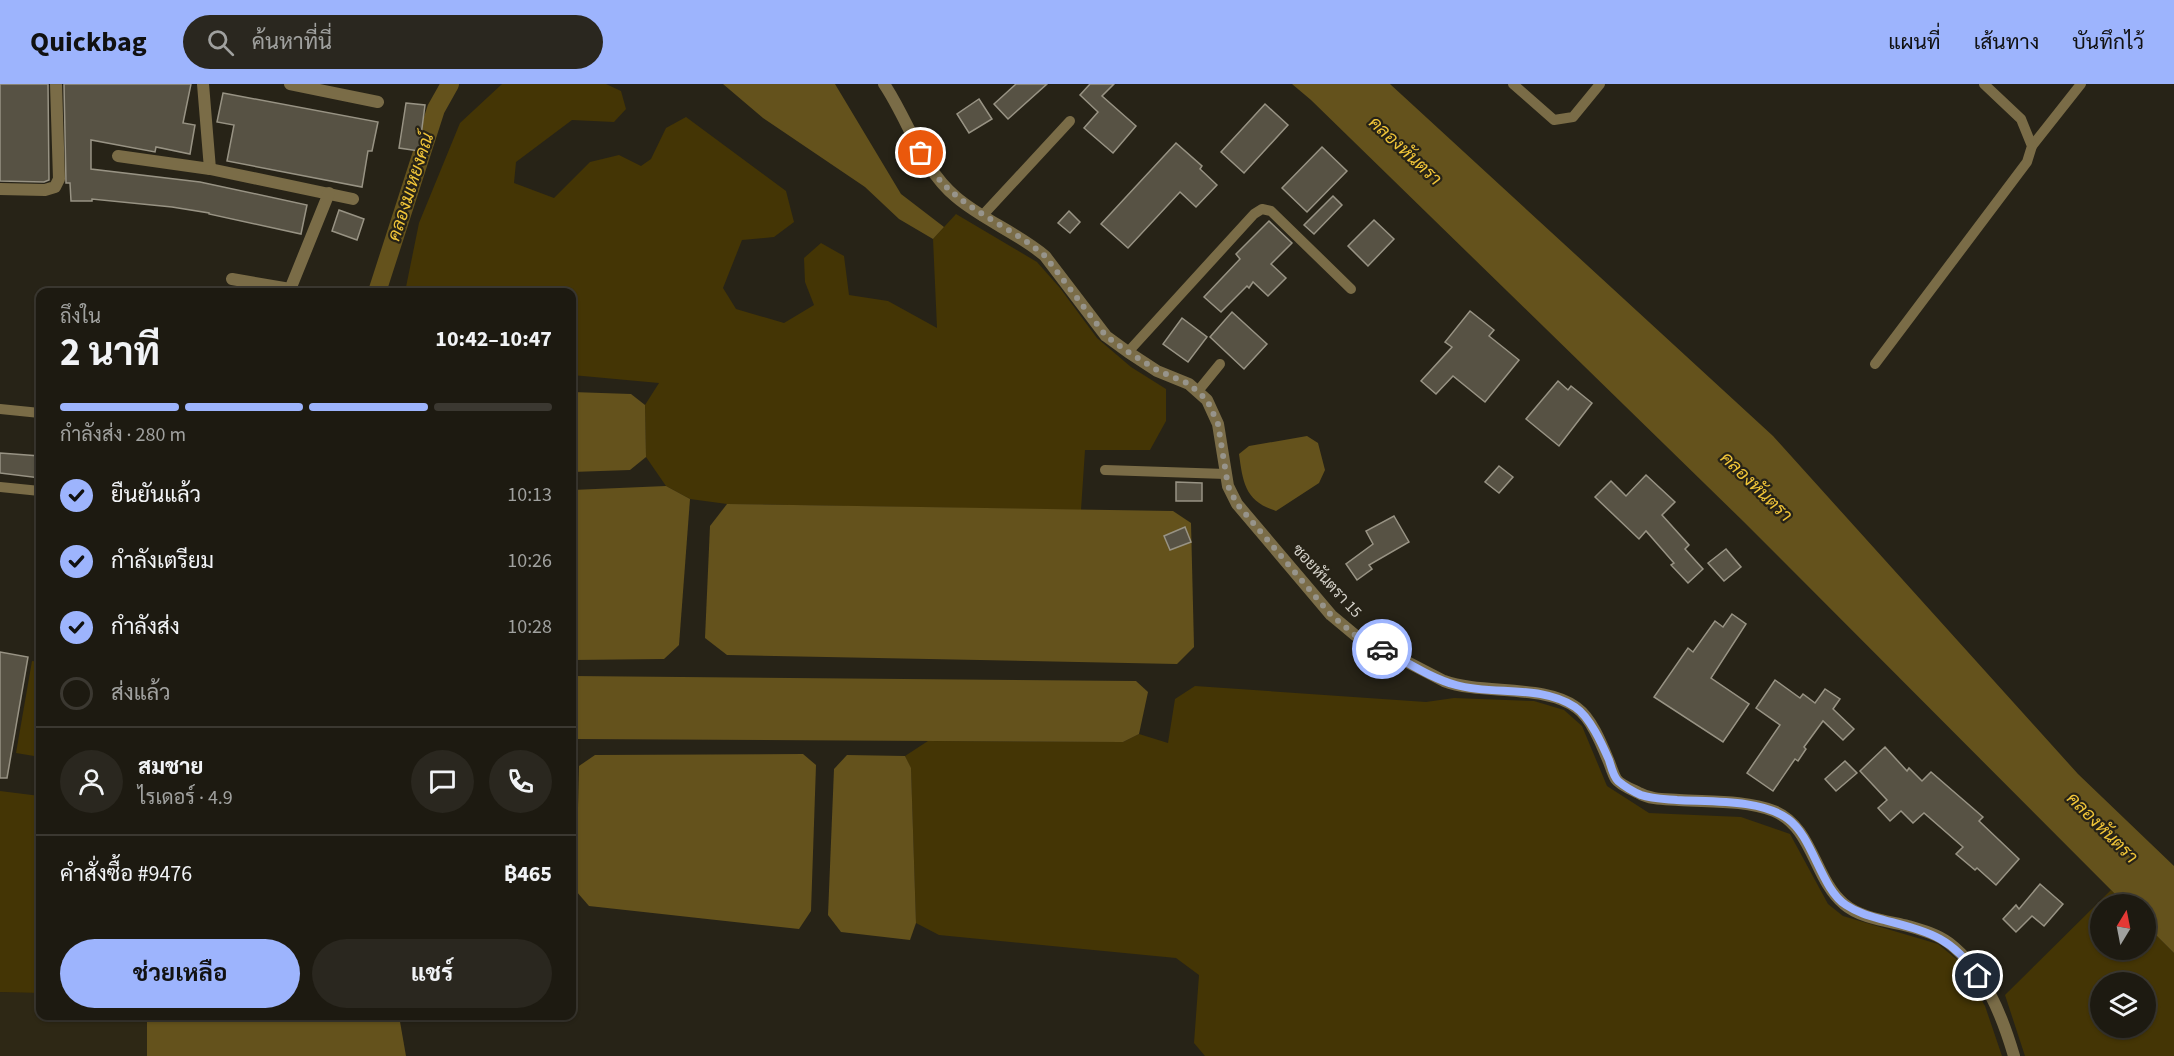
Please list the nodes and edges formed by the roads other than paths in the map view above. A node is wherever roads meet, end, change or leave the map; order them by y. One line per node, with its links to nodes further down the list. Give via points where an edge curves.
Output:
1 (56, 84): 14 (street, via 56,187)
2 (203, 84): 13 (street)
3 (290, 84): 9 (street)
4 (884, 84): 17 (street, ซอยหันตรา 15, via 929,168 955,196)
5 (1513, 84): 6 (lane, via 1554,120 1573,117)
6 (1600, 84)
7 (1984, 84): 11 (lane, via 2021,119)
8 (2081, 84): 11 (lane)
9 (378, 102)
10 (1070, 121): 17 (lane)
11 (2032, 146): 24 (lane, via 2027,162)
12 (118, 156): 13 (street)
13 (210, 169): 15 (street)
14 (0, 189)
15 (329, 193): 16 (street); 20 (street)
16 (354, 199)
17 (982, 216): 22 (street, ซอยหันตรา 15, via 1045,256 1106,336)
18 (232, 279): 19 (street)
19 (276, 288)
20 (291, 288)
21 (1351, 289): 22 (lane, via 1271,211 1262,209)
22 (1128, 352): 25 (street, ซอยหันตรา 15)
23 (1220, 364): 25 (lane)
24 (1875, 364)
25 (1198, 391): 29 (street, ซอยหันตรา 15, via 1207,400 1218,424)
26 (0, 409): 27 (lane)
27 (36, 413)
28 (1105, 470): 29 (lane)
29 (1226, 474): 32 (street, ซอยหันตรา 15, via 1237,504 1331,615 1355,635 1457,686 1558,698 1578,708 1599,738 1617,780 1642,795 1752,805 1789,819 1843,904 1860,913 1931,933 1949,943 1970,963 1995,1004)
30 (0, 487): 31 (lane)
31 (36, 491)
32 (2014, 1056)

